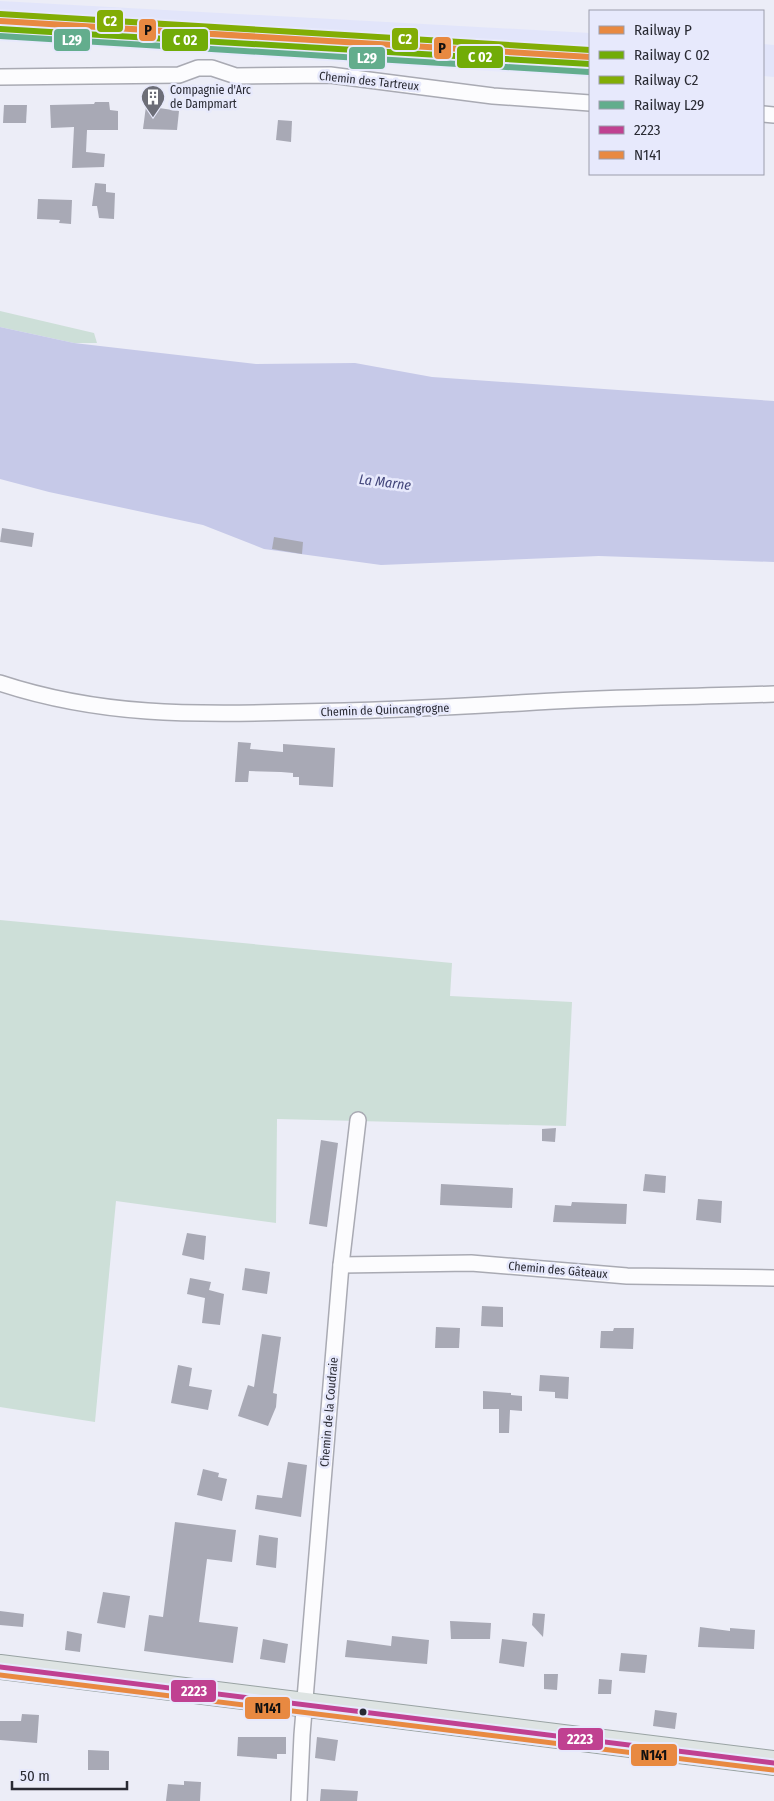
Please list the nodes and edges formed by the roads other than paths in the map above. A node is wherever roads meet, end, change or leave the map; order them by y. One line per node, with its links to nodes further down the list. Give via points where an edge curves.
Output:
1 (0, 76): 2 (street, Chemin des Tartreux, via 178,76 198,68 212,68 236,76 330,75 493,96)
2 (589, 103)
3 (0, 683): 4 (street, Chemin de Quincangrogne, via 78,704 135,711 219,714)
4 (774, 694)
5 (358, 1120): 6 (street, Chemin de la Coudraie)
6 (341, 1265): 7 (street, Chemin des Gâteaux, via 471,1263 626,1276); 9 (street, Chemin de la Coudraie)
7 (774, 1278)
8 (0, 1667): 9 (main road)
9 (305, 1705): 10 (main road); 11 (street, Chemin de la Coudraie)
10 (774, 1764)
11 (300, 1801)

